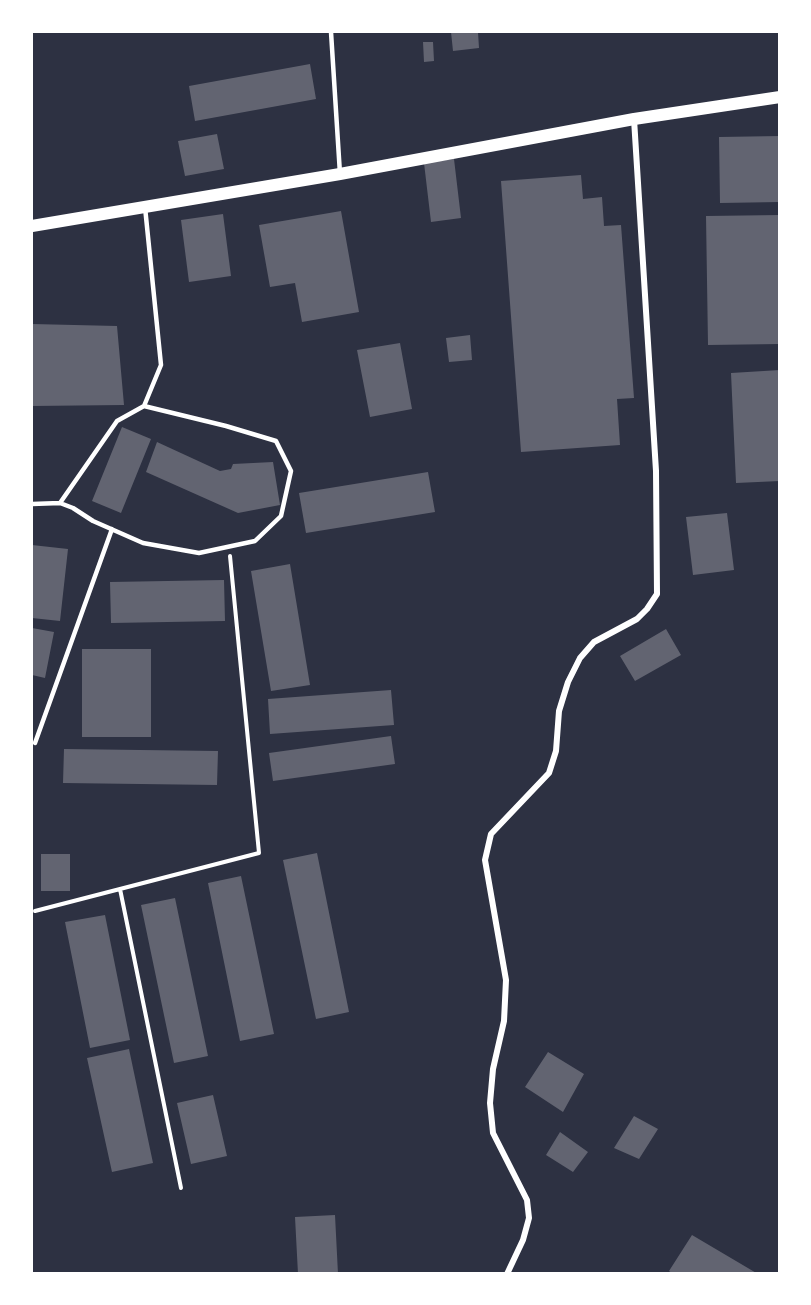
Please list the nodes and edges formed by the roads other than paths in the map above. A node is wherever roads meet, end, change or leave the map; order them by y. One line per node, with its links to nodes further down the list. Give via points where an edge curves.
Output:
1 (331, 32): 4 (lane)
2 (780, 96): 3 (main road)
3 (634, 119): 4 (main road); 12 (street, via 656,471 657,594 637,619 594,642 580,658 559,711 556,751 549,773 491,834 485,860 507,980 504,1021 493,1069 493,1133 527,1200 529,1218)
4 (340, 174): 5 (main road)
5 (145, 207): 6 (main road); 7 (lane, via 161,365)
6 (32, 226)
7 (144, 406): 8 (lane, via 117,421); 10 (lane, via 276,441 291,471 281,516 255,541 199,553 143,543)
8 (60, 503): 9 (lane); 10 (lane)
9 (32, 504)
10 (112, 530): 11 (lane)
11 (35, 743)
12 (507, 1274)

